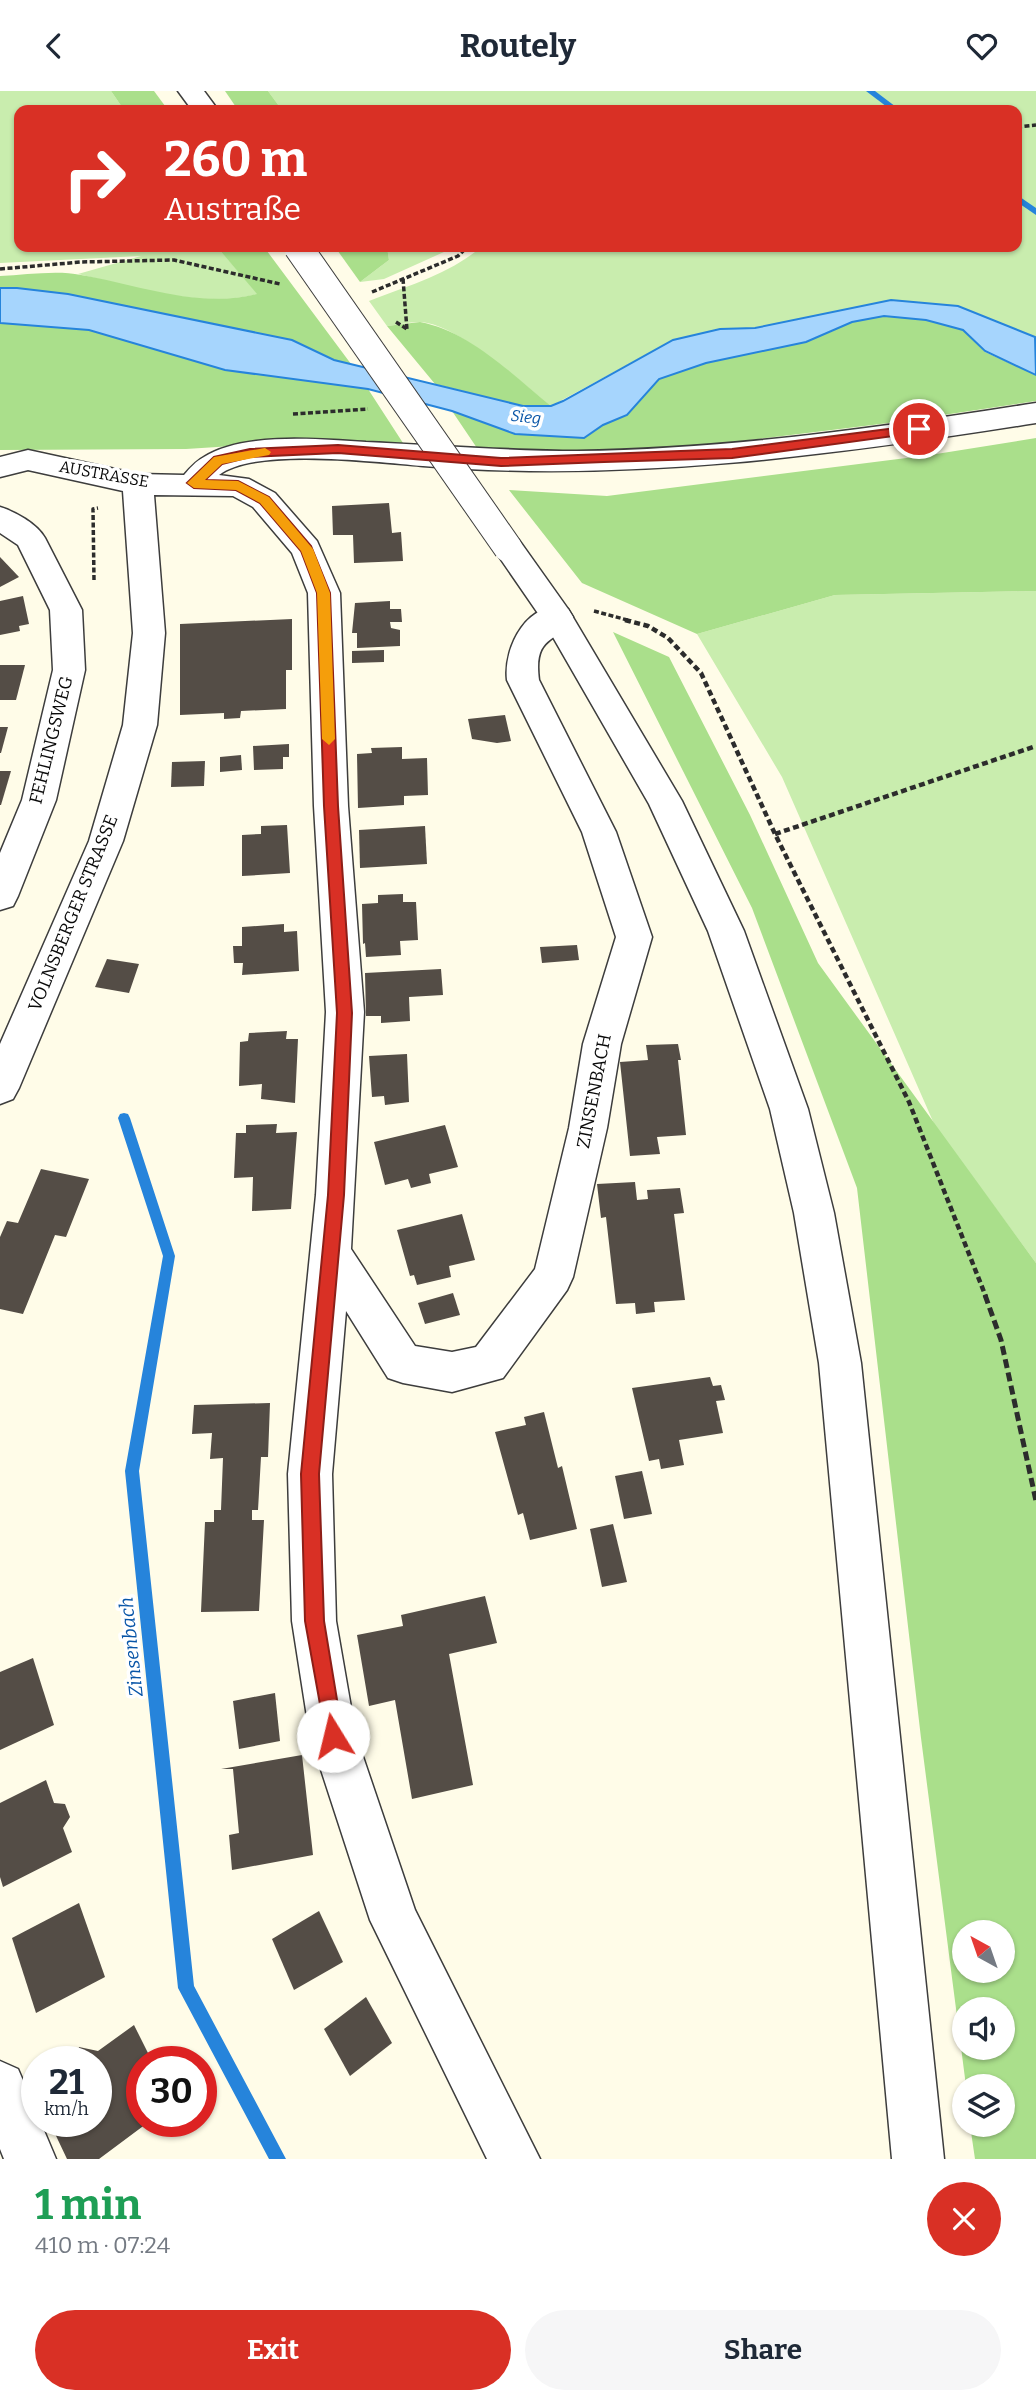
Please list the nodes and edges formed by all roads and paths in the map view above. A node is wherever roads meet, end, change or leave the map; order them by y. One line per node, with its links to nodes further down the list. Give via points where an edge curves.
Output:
1 (301, 252): 16 (street, bridge)
2 (462, 252): 4 (path)
3 (0, 269): 5 (path, via 174,260)
4 (403, 279): 6 (path); 8 (path)
5 (287, 286)
6 (369, 293)
7 (399, 324): 8 (path)
8 (407, 329): 9 (path)
9 (405, 336)
10 (1036, 413): 12 (street, via 732,453 501,462 338,449 250,453 218,460)
11 (0, 467): 13 (street, AUSTRASSE, via 28,460)
12 (194, 483): 13 (street, AUSTRASSE); 21 (street, via 238,486 264,500 306,549 324,593 331,806 345,1013)
13 (138, 489): 15 (path, via 93,509 94,592); 20 (street, VOLNSBERGER STRASSE, via 149,633 140,725 106,841)
14 (0, 518): 15 (street, FEHLINGSWEG, via 30,538)
15 (66, 610): 19 (street, FEHLINGSWEG, via 69,670 38,800)
16 (557, 617): 18 (path, via 580,610 622,616 648,625 684,654 701,673); 21 (street, ZINSENBACH, via 540,625 531,637 521,667 523,681 598,832 634,937 601,1045 588,1128 552,1277 488,1364 452,1372 403,1364); 26 (street, via 666,801 726,931 789,1109 814,1213 840,1363)
17 (1036, 745): 18 (path)
18 (775, 834): 22 (path, via 909,1102 969,1249 1001,1340)
19 (0, 896)
20 (0, 1087)
21 (330, 1252): 25 (street, via 310,1474 314,1621 333,1736 394,1920)
22 (1036, 1501)
23 (0, 2087): 24 (street)
24 (30, 2159)
25 (514, 2159)
26 (918, 2159)

